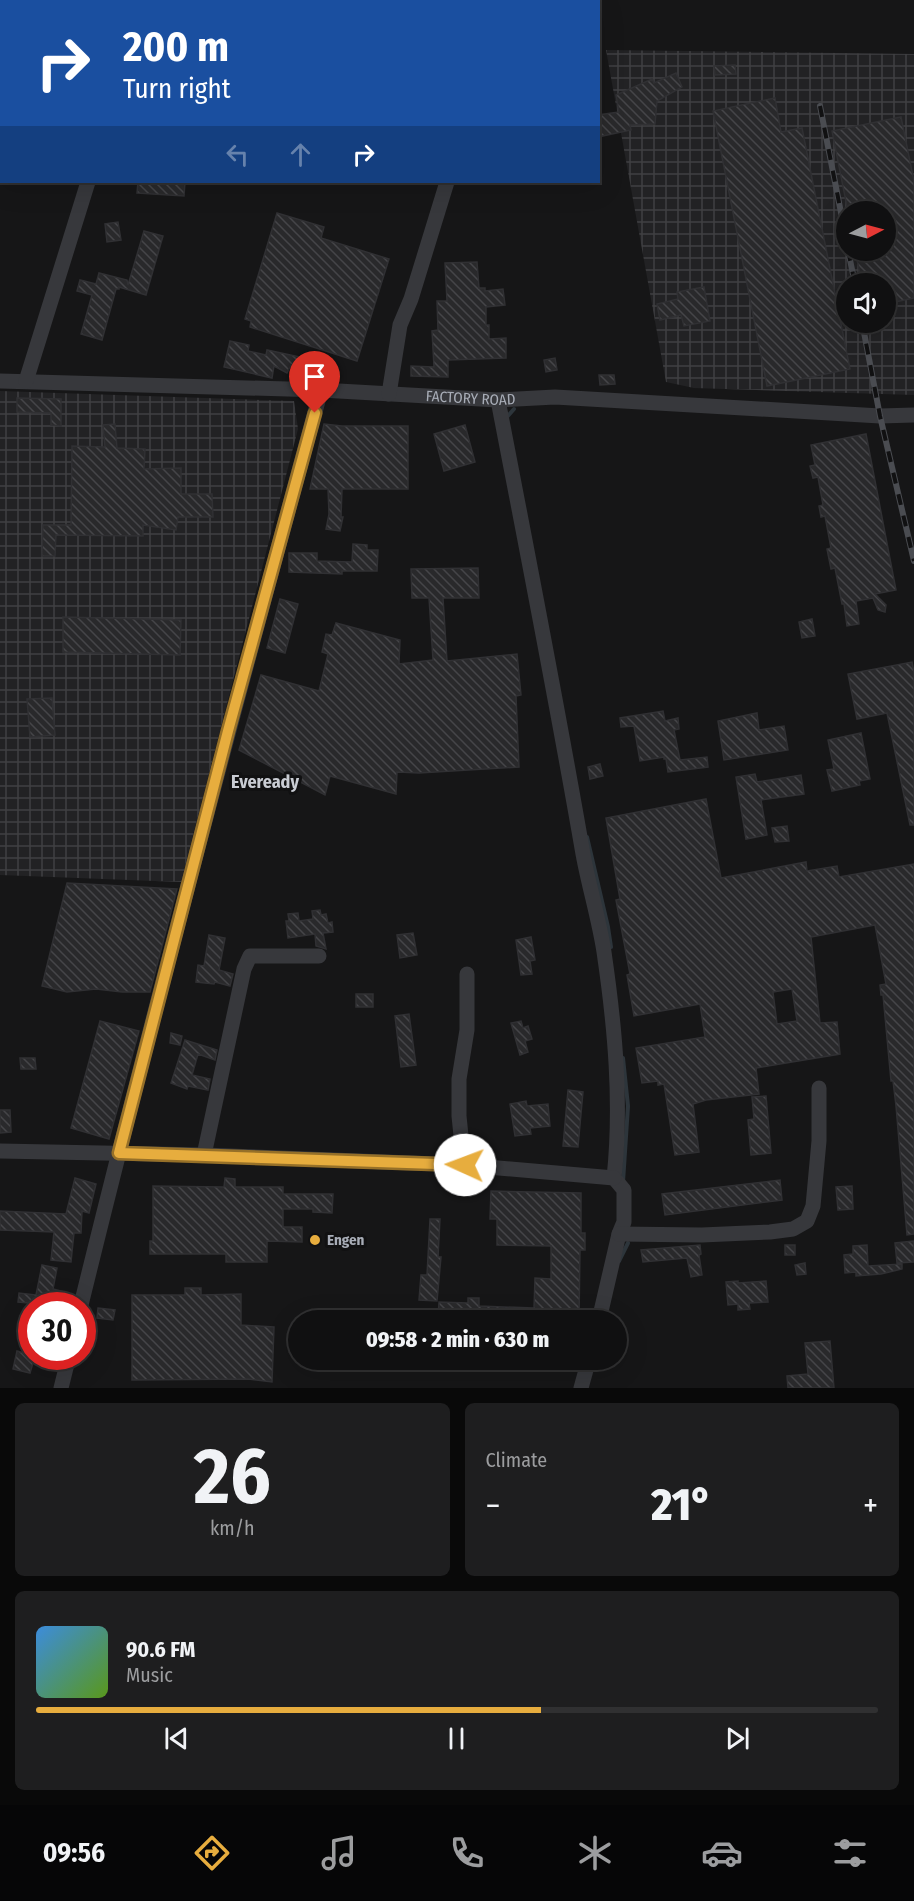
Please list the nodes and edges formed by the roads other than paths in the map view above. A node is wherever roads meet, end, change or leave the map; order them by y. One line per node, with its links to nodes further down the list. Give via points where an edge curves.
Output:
1 (88, 183): 4 (street)
2 (447, 183): 6 (street, via 400,326)
3 (0, 381): 4 (street, FACTORY ROAD)
4 (26, 381): 5 (street, FACTORY ROAD)
5 (321, 390): 6 (street, FACTORY ROAD); 13 (street)
6 (389, 394): 7 (street, FACTORY ROAD)
7 (498, 400): 8 (street, FACTORY ROAD, via 555,397); 16 (street, via 603,951 618,1097)
8 (914, 415)
9 (319, 956): 14 (street, via 250,956)
10 (467, 974): 15 (street, via 467,1030 459,1088)
11 (819, 1088): 17 (street, via 819,1141 813,1206 807,1221 793,1229 770,1232)
12 (0, 1151): 13 (street)
13 (119, 1153): 14 (street); 18 (street)
14 (204, 1155): 15 (street)
15 (465, 1165): 16 (street)
16 (614, 1178): 17 (street, via 624,1190 624,1222)
17 (619, 1234): 19 (street)
18 (84, 1292)
19 (601, 1310)
20 (66, 1370): 22 (street)
21 (586, 1370): 23 (street)
22 (61, 1388)
23 (581, 1388)

